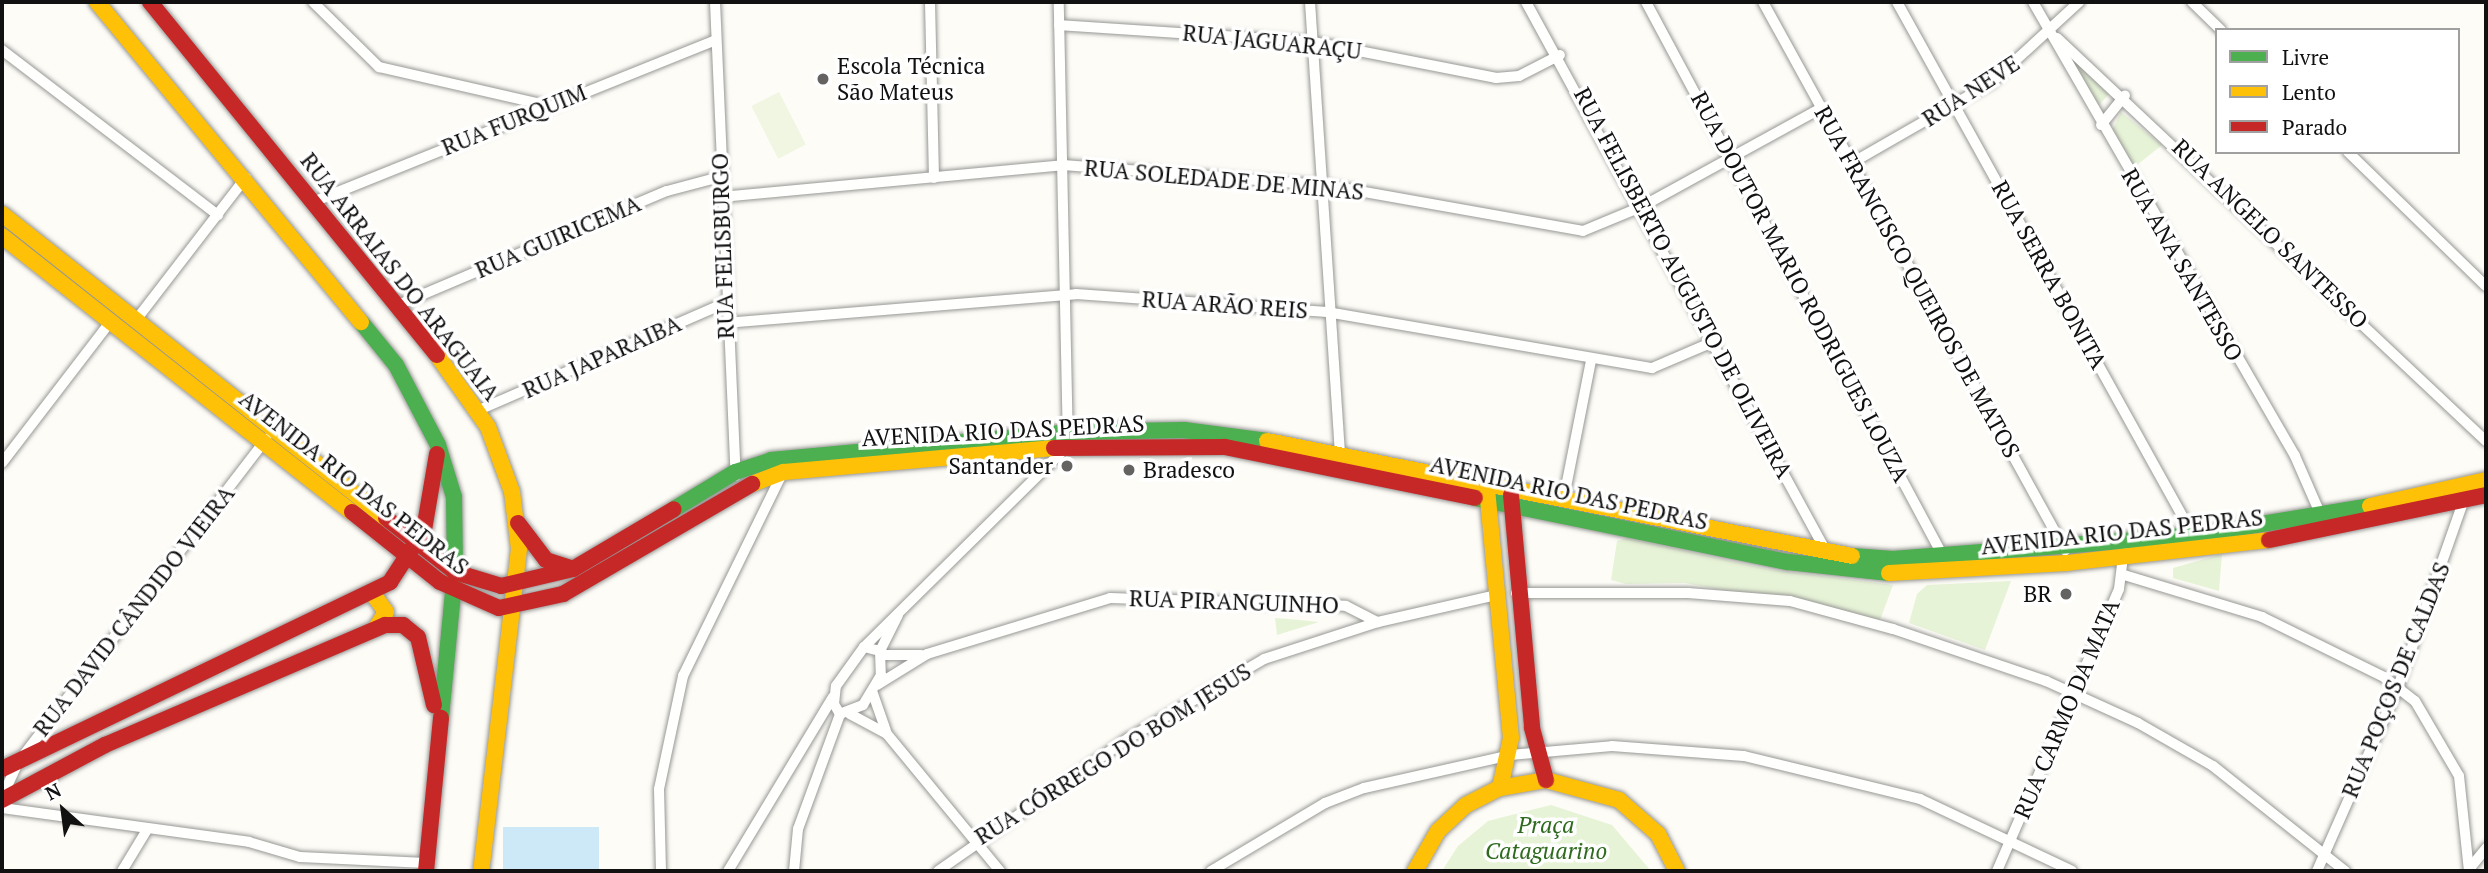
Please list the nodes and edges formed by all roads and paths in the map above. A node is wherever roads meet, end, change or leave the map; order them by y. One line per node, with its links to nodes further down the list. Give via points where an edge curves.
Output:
1 (97, 2): 31 (main road)
2 (150, 2): 36 (main road, RUA ARRAIAS DO ARAGUAIA)
3 (313, 2): 24 (street, via 379,67)
4 (715, 2): 18 (street, RUA FELISBURGO)
5 (930, 2): 33 (street)
6 (1059, 2): 15 (street)
7 (1310, 2): 19 (street)
8 (1526, 2): 21 (street, RUA FELISBERTO AUGUSTO DE OLIVEIRA)
9 (1646, 2): 28 (street, RUA DOUTOR MARIO RODRIGUES LOUZA)
10 (1763, 2): 25 (street, RUA FRANCISCO QUEIROS DE MATOS)
11 (1897, 2): 23 (street, RUA SERRA BONITA)
12 (2034, 2): 17 (street, RUA ANA SANTESSO)
13 (2079, 2): 17 (street, RUA NEVE)
14 (2192, 2): 16 (street)
15 (1059, 24): 19 (street, RUA JAGUARAÇU); 30 (street)
16 (2219, 28)
17 (2050, 33): 22 (street, RUA ANGELO SANTESSO); 23 (street, RUA NEVE); 26 (street, RUA ANA SANTESSO)
18 (716, 40): 24 (street, RUA FURQUIM); 32 (street, RUA FELISBURGO)
19 (1313, 42): 21 (street, RUA JAGUARAÇU, via 1496,78 1519,76); 34 (street)
20 (2, 50): 39 (street)
21 (1560, 55): 37 (street, RUA FELISBERTO AUGUSTO DE OLIVEIRA)
22 (2125, 95): 26 (street); 54 (street, RUA ANGELO SANTESSO)
23 (1954, 105): 29 (street, RUA NEVE); 71 (street, RUA SERRA BONITA)
24 (549, 106): 36 (street, RUA FURQUIM)
25 (1821, 108): 28 (street, RUA SOLEDADE DE MINAS); 29 (street, RUA FRANCISCO QUEIROS DE MATOS)
26 (2101, 125): 70 (street, RUA ANA SANTESSO, via 2294,456)
27 (2350, 154): 41 (street)
28 (1730, 158): 37 (street, RUA SOLEDADE DE MINAS); 76 (street, RUA DOUTOR MARIO RODRIGUES LOUZA)
29 (1850, 164): 74 (street, RUA FRANCISCO QUEIROS DE MATOS)
30 (1063, 165): 33 (street, RUA SOLEDADE DE MINAS); 34 (street, RUA SOLEDADE DE MINAS); 42 (street)
31 (246, 177): 39 (street); 55 (main road, via 396,365)
32 (720, 177): 35 (street, RUA FELISBURGO); 44 (street, RUA GUIRICEMA, via 667,191)
33 (934, 177): 35 (street, RUA SOLEDADE DE MINAS)
34 (1322, 185): 37 (street, RUA SOLEDADE DE MINAS, via 1573,231); 45 (street)
35 (721, 197): 43 (street, RUA FELISBURGO)
36 (313, 202): 44 (main road, RUA ARRAIAS DO ARAGUAIA)
37 (1643, 206): 49 (street, RUA FELISBERTO AUGUSTO DE OLIVEIRA)
38 (2, 214): 46 (main road, AVENIDA RIO DAS PEDRAS)
39 (218, 215): 46 (street)
40 (2, 236): 47 (main road, AVENIDA RIO DAS PEDRAS)
41 (2486, 286)
42 (1068, 295): 45 (street, RUA ARÃO REIS); 48 (street, RUA ARÃO REIS); 53 (street)
43 (725, 303): 48 (street, RUA FELISBURGO); 51 (street, RUA JAPARAIBA)
44 (398, 305): 51 (main road, RUA ARRAIAS DO ARAGUAIA)
45 (1331, 312): 50 (street, RUA ARÃO REIS); 56 (street)
46 (136, 320): 52 (main road, AVENIDA RIO DAS PEDRAS)
47 (110, 322): 52 (main road, AVENIDA RIO DAS PEDRAS); 57 (street)
48 (725, 323): 59 (street, RUA FELISBURGO)
49 (1715, 341): 50 (street, RUA ARÃO REIS, via 1660,366); 75 (street, RUA FELISBERTO AUGUSTO DE OLIVEIRA)
50 (1591, 361): 66 (street)
51 (479, 410): 69 (main road, RUA ARRAIAS DO ARAGUAIA)
52 (269, 436): 72 (main road, AVENIDA RIO DAS PEDRAS); 101 (street, RUA DAVID CÂNDIDO VIEIRA)
53 (1069, 439): 56 (main road, AVENIDA RIO DAS PEDRAS, via 1185,430); 58 (main road, AVENIDA RIO DAS PEDRAS); 86 (street)
54 (2486, 440)
55 (438, 445): 72 (main road, via 435,495); 78 (main road, via 454,497)
56 (1342, 459): 61 (main road, AVENIDA RIO DAS PEDRAS); 67 (main road, AVENIDA RIO DAS PEDRAS)
57 (2, 463)
58 (786, 465): 59 (main road, AVENIDA RIO DAS PEDRAS); 63 (main road, AVENIDA RIO DAS PEDRAS); 116 (street, via 684,676 659,789)
59 (735, 472): 63 (street, RUA FELISBURGO); 77 (main road, AVENIDA RIO DAS PEDRAS)
60 (2486, 480): 64 (main road, AVENIDA RIO DAS PEDRAS)
61 (1488, 481): 62 (main road, AVENIDA RIO DAS PEDRAS); 67 (main road)
62 (1513, 487): 66 (main road, AVENIDA RIO DAS PEDRAS); 68 (main road)
63 (738, 489): 85 (main road, AVENIDA RIO DAS PEDRAS, via 563,594)
64 (2465, 493): 65 (main road, AVENIDA RIO DAS PEDRAS); 70 (main road, AVENIDA RIO DAS PEDRAS); 92 (street, RUA POÇOS DE CALDAS)
65 (2486, 495)
66 (1564, 497): 75 (main road, AVENIDA RIO DAS PEDRAS)
67 (1487, 500): 68 (main road, AVENIDA RIO DAS PEDRAS); 84 (main road)
68 (1510, 505): 75 (main road, AVENIDA RIO DAS PEDRAS); 82 (main road)
69 (517, 522): 77 (main road, via 546,560); 80 (main road, RUA ARRAIAS DO ARAGUAIA)
70 (2323, 523): 71 (main road, AVENIDA RIO DAS PEDRAS)
71 (2196, 542): 73 (main road, AVENIDA RIO DAS PEDRAS)
72 (414, 551): 78 (main road, AVENIDA RIO DAS PEDRAS); 81 (main road, AVENIDA RIO DAS PEDRAS); 83 (main road)
73 (2124, 551): 74 (main road, AVENIDA RIO DAS PEDRAS); 79 (street, RUA CARMO DA MATA)
74 (2066, 557): 76 (main road, AVENIDA RIO DAS PEDRAS)
75 (1831, 560): 76 (main road, AVENIDA RIO DAS PEDRAS)
76 (1948, 566)
77 (573, 569): 80 (main road, AVENIDA RIO DAS PEDRAS)
78 (456, 572): 80 (main road, AVENIDA RIO DAS PEDRAS, via 483,583); 81 (main road)
79 (2124, 575): 92 (street, via 2262,617); 94 (street, RUA CARMO DA MATA)
80 (516, 585): 85 (main road, RUA ARRAIAS DO ARAGUAIA)
81 (452, 590): 85 (main road, AVENIDA RIO DAS PEDRAS); 97 (main road)
82 (1516, 593): 94 (street, via 1688,593 1790,601 1893,629); 99 (main road)
83 (373, 594): 88 (main road, via 386,612); 101 (main road)
84 (1497, 595): 87 (street, RUA CÓRREGO DO BOM JESUS); 100 (main road)
85 (514, 609): 115 (main road, RUA ARRAIAS DO ARAGUAIA)
86 (901, 609): 89 (street); 90 (street)
87 (1378, 622): 91 (street, RUA PIRANGUINHO, via 1346,606 1117,597); 109 (street, RUA CÓRREGO DO BOM JESUS, via 1264,659 1129,738)
88 (376, 628): 97 (main road, via 403,625 418,637); 105 (main road, via 105,745)
89 (864, 647): 90 (street, RUA PIRANGUINHO); 95 (street)
90 (881, 653): 91 (street, RUA PIRANGUINHO); 93 (street)
91 (927, 654): 93 (street, RUA PIRANGUINHO)
92 (2398, 687): 111 (street, RUA POÇOS DE CALDAS); 113 (street, via 2429,718 2459,776)
93 (874, 688): 96 (street, RUA PIRANGUINHO); 98 (street)
94 (2076, 693): 108 (street, RUA CARMO DA MATA); 111 (street, via 2213,766)
95 (833, 697): 96 (street); 117 (street)
96 (845, 714): 98 (street); 118 (street, via 798,829)
97 (437, 729): 112 (main road)
98 (887, 734): 109 (street)
99 (1535, 751): 100 (street); 103 (main road); 108 (street, via 1612,746 1744,756 1920,799)
100 (1510, 755): 104 (main road); 121 (street, via 1325,803)
101 (19, 761): 102 (main road); 105 (street, RUA DAVID CÂNDIDO VIEIRA)
102 (2, 769)
103 (1546, 780): 104 (main road); 123 (main road, via 1619,800 1658,834)
104 (1500, 788): 122 (main road, via 1451,817)
105 (2, 798)
106 (2, 808): 107 (street)
107 (148, 828): 112 (street, via 310,858); 114 (street)
108 (2011, 839): 124 (street, RUA CARMO DA MATA); 125 (street)
109 (975, 841): 119 (street, RUA CÓRREGO DO BOM JESUS); 120 (street)
110 (2486, 848): 113 (street)
111 (2326, 851): 126 (street, RUA POÇOS DE CALDAS); 127 (street)
112 (426, 867)
113 (2470, 870)
114 (122, 871)
115 (481, 871)
116 (661, 871)
117 (728, 871)
118 (794, 871)
119 (938, 871)
120 (1000, 871)
121 (1211, 871)
122 (1415, 871)
123 (1677, 871)
124 (1997, 871)
125 (2072, 871)
126 (2317, 871)
127 (2345, 871)

